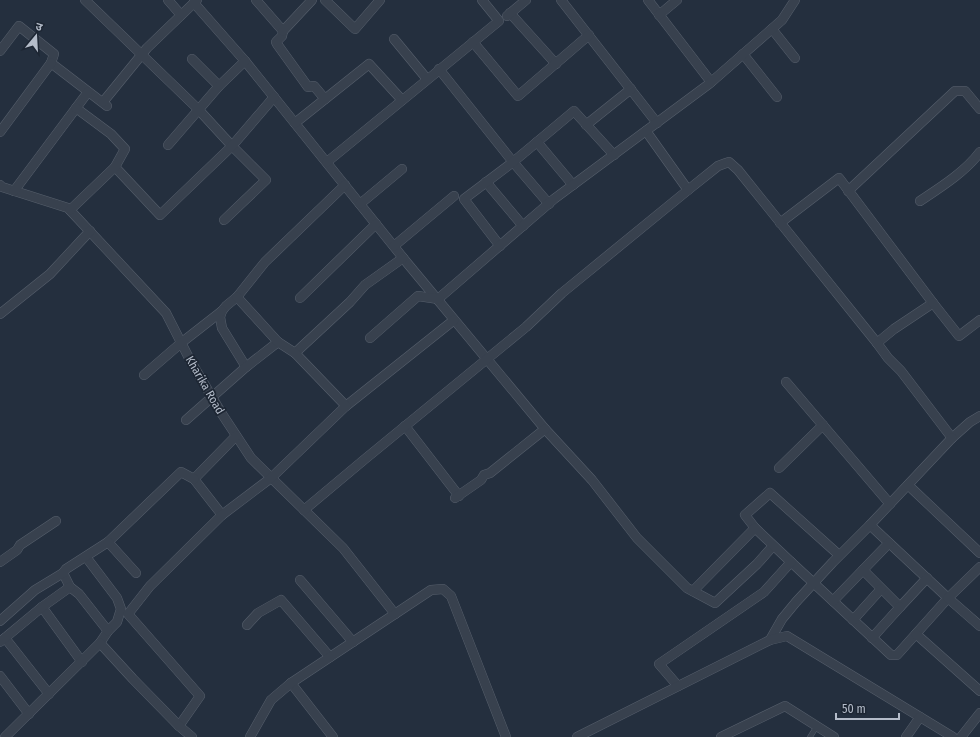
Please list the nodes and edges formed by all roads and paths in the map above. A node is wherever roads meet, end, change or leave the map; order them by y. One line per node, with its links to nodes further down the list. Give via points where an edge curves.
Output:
1 (85, 0): 25 (street)
2 (168, 0): 15 (street)
3 (256, 0): 19 (street)
4 (312, 0): 19 (street)
5 (325, 0): 6 (street, via 355,29)
6 (380, 0)
7 (482, 0): 17 (street)
8 (526, 0): 14 (street)
9 (561, 0): 20 (street)
10 (648, 0): 16 (street)
11 (676, 0): 16 (street)
12 (795, 0): 18 (street, via 782,20)
13 (196, 1): 15 (street); 28 (street)
14 (510, 13): 17 (street); 30 (street)
15 (181, 15): 25 (street)
16 (659, 15): 33 (street)
17 (499, 21): 22 (street)
18 (772, 29): 24 (street); 26 (street)
19 (282, 31): 39 (street, via 277,44 308,87 314,86)
20 (589, 35): 30 (street); 35 (street)
21 (394, 39): 32 (street)
22 (473, 42): 30 (street, via 518,96); 31 (street)
23 (0, 51): 29 (street, via 18,26 54,54)
24 (743, 54): 33 (street); 38 (street)
25 (141, 55): 36 (street, via 105,104); 42 (street)
26 (795, 58)
27 (192, 59): 34 (street)
28 (245, 61): 34 (street); 37 (street)
29 (50, 63): 36 (street); 48 (street)
30 (556, 64)
31 (439, 69): 32 (street); 55 (street)
32 (427, 79): 40 (street)
33 (711, 82): 45 (street)
34 (219, 86): 42 (street)
35 (631, 89): 45 (street); 46 (street)
36 (88, 92): 41 (street)
37 (274, 97): 44 (street); 51 (street)
38 (777, 97)
39 (325, 99): 40 (street, via 369,64); 44 (street)
40 (402, 100): 54 (street)
41 (76, 108): 56 (street, via 125,148); 63 (street)
42 (198, 109): 50 (street); 51 (street)
43 (980, 109): 64 (street, via 965,91 955,91)
44 (295, 122): 54 (street)
45 (657, 123): 47 (street)
46 (586, 125): 49 (street, via 574,111); 53 (street)
47 (646, 131): 53 (street); 62 (street)
48 (0, 132)
49 (537, 142): 55 (street); 61 (street)
50 (168, 145)
51 (232, 146): 56 (street, via 160,215); 70 (street, via 266,180)
52 (980, 152): 66 (street, via 973,161)
53 (614, 155): 61 (street)
54 (327, 162): 60 (street)
55 (513, 162): 58 (street); 68 (street)
56 (115, 167): 69 (street)
57 (402, 169): 67 (street)
58 (486, 182): 73 (street); 76 (street, via 464,199)
59 (0, 185): 63 (street, Kharika Road)
60 (345, 185): 67 (street); 78 (street, via 265,262)
61 (573, 185): 68 (street)
62 (688, 190): 71 (street, via 718,166 729,162); 91 (street)
63 (14, 191): 69 (street, Kharika Road)
64 (848, 191): 71 (street, via 839,178); 81 (street)
65 (454, 196): 75 (street)
66 (920, 201)
67 (360, 204): 72 (street)
68 (549, 204): 73 (street)
69 (70, 210): 74 (street, Kharika Road)
70 (224, 220)
71 (780, 223): 89 (street)
72 (376, 224): 75 (street); 79 (street)
73 (523, 226): 76 (street)
74 (90, 232): 83 (street, via 50,274); 88 (street, Kharika Road, via 166,312)
75 (394, 246): 77 (street)
76 (500, 246): 80 (street)
77 (403, 258): 80 (street); 90 (street, via 365,285)
78 (237, 297): 82 (street); 87 (street)
79 (300, 298)
80 (438, 299): 84 (street); 86 (street, via 418,296)
81 (933, 303): 85 (street, via 959,336); 89 (street)
82 (222, 311): 88 (street); 92 (street, via 222,328)
83 (0, 314)
84 (454, 320): 91 (street); 96 (street)
85 (979, 322)
86 (370, 338)
87 (278, 342): 90 (street); 92 (street)
88 (181, 343): 93 (street); 95 (street, Kharika Road)
89 (878, 343): 103 (street)
90 (295, 353): 96 (street)
91 (486, 359): 100 (street); 101 (street)
92 (246, 367): 95 (street)
93 (144, 375)
94 (786, 382): 99 (street)
95 (212, 397): 98 (street); 102 (street, Kharika Road)
96 (346, 406): 105 (street)
97 (980, 416): 103 (street)
98 (186, 420)
99 (822, 425): 104 (street); 108 (street)
100 (405, 426): 101 (street, via 457,497); 109 (street)
101 (545, 429): 131 (street, via 592,480 637,538)
102 (236, 436): 105 (street, Kharika Road, via 251,458); 106 (street)
103 (952, 438): 107 (street)
104 (779, 468)
105 (271, 478): 109 (street, Kharika Road); 110 (street)
106 (194, 479): 110 (street); 114 (street, via 181,472)
107 (908, 485): 108 (street); 117 (street)
108 (890, 504): 112 (street)
109 (304, 510): 136 (street, Kharika Road, via 343,548)
110 (222, 515): 158 (street, via 150,586 128,614 200,696)
111 (56, 521): 120 (street)
112 (870, 525): 115 (street); 118 (street)
113 (755, 528): 116 (street); 118 (street, via 745,515 770,493); 131 (street)
114 (108, 542): 119 (street); 125 (street)
115 (889, 543): 123 (street); 126 (street)
116 (772, 546): 121 (street); 131 (street, via 757,564 715,603)
117 (980, 553)
118 (839, 556): 128 (street)
119 (86, 558): 124 (street); 141 (street, via 117,598 121,609 117,622)
120 (0, 562)
121 (791, 562): 128 (street); 152 (street, via 764,592 659,664)
122 (980, 567): 132 (street)
123 (863, 570): 130 (street); 133 (street)
124 (63, 573): 129 (street); 138 (street, via 35,590)
125 (136, 573)
126 (927, 578): 132 (street); 135 (street)
127 (300, 580): 146 (street)
128 (813, 583): 133 (street); 145 (street, via 782,619)
129 (70, 587): 134 (street); 141 (street, via 79,594)
130 (881, 589): 135 (street); 137 (street)
131 (693, 591)
132 (948, 598): 140 (street); 142 (street)
133 (833, 601): 137 (street)
134 (42, 607): 144 (street); 149 (street)
135 (900, 607): 143 (street)
136 (395, 614): 146 (street); 164 (street, via 431,590 443,589 451,596)
137 (853, 620): 143 (street)
138 (0, 621)
139 (247, 625): 148 (street, via 258,613 281,600)
140 (980, 626)
141 (108, 631): 147 (street)
142 (916, 634): 143 (street, via 897,655 891,655); 153 (street)
143 (872, 638)
144 (3, 640): 154 (street)
145 (770, 640): 152 (street); 157 (street, via 787,636)
146 (353, 642): 148 (street)
147 (100, 643): 149 (street); 158 (street)
148 (330, 657): 151 (street)
149 (82, 662): 154 (street)
150 (0, 676): 155 (street)
151 (291, 683): 162 (street, via 271,700); 163 (street)
152 (678, 686): 165 (street)
153 (980, 691)
154 (49, 694): 155 (street)
155 (29, 714): 160 (street)
156 (980, 714): 171 (street)
157 (920, 717): 169 (street); 170 (street)
158 (178, 726): 161 (street)
159 (816, 726): 166 (street, via 785,706); 167 (lane); 168 (street)
160 (5, 737)
161 (192, 737)
162 (250, 737)
163 (333, 737)
164 (506, 737)
165 (577, 737)
166 (721, 737)
167 (810, 737)
168 (834, 737)
169 (906, 737)
170 (953, 737)
171 (961, 737)

